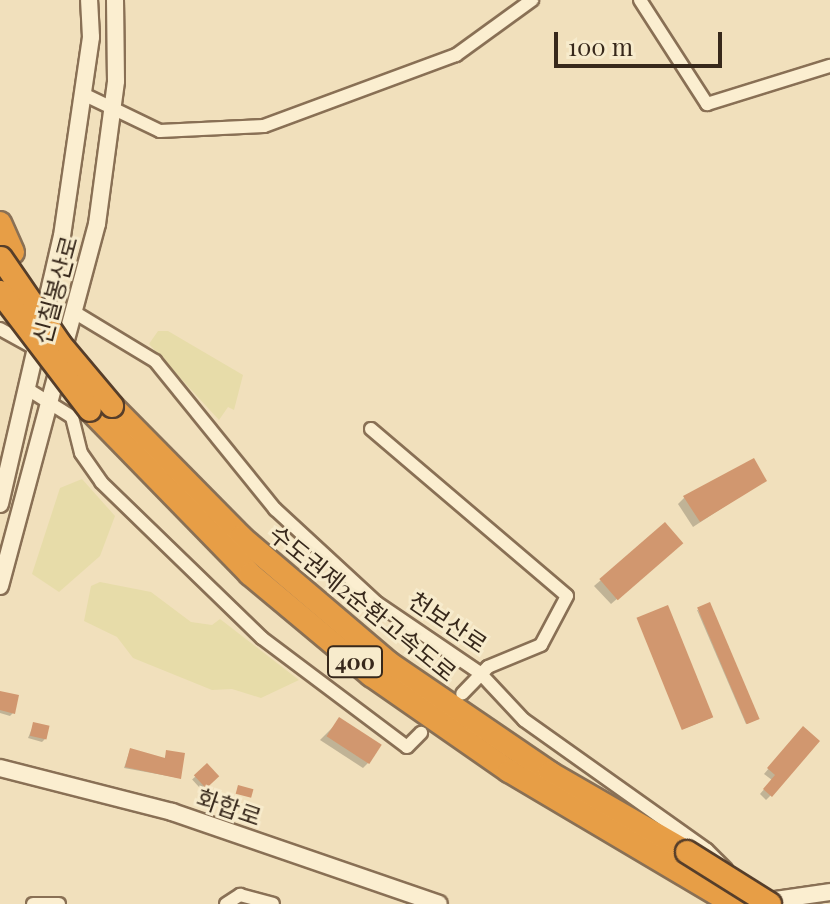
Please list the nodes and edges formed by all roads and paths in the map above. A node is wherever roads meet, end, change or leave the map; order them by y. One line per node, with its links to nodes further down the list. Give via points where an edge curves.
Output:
1 (89, 0): 6 (street, 신칠봉산로, via 91,37)
2 (115, 0): 7 (street, 신칠봉산로)
3 (532, 0): 7 (street, via 456,55 264,126 160,131)
4 (640, 0): 5 (street, via 707,104)
5 (830, 66)
6 (83, 94): 7 (street); 13 (street, 신칠봉산로)
7 (112, 111): 11 (street, 신칠봉산로, via 97,224)
8 (0, 223): 9 (highway)
9 (5, 255): 16 (highway)
10 (0, 292): 16 (highway, 수도권제2순환고속도로 / 400, bridge)
11 (74, 312): 15 (street, 신칠봉산로); 20 (street, 천보산로, via 155,361 304,538 377,603)
12 (0, 329): 13 (street)
13 (38, 350): 14 (street, 신칠봉산로)
14 (29, 390): 15 (street); 18 (street, 신칠봉산로)
15 (50, 402): 19 (street, 신칠봉산로); 22 (street, via 72,417 81,453 101,482 262,638 407,747)
16 (104, 402): 25 (highway, 수도권제2순환고속도로 / 400, bridge, via 321,610 389,663 550,773 687,852); 25 (highway, 수도권제2순환고속도로 / 400, via 189,514 315,631 509,771 662,861)
17 (371, 429): 20 (street, via 565,592 565,604 541,645)
18 (0, 504)
19 (1, 582)
20 (480, 673): 21 (street); 25 (street, 천보산로, via 524,720 717,858)
21 (462, 694)
22 (421, 733)
23 (0, 768): 30 (street, 화합로, via 172,812)
24 (830, 892): 25 (street)
25 (750, 903)
26 (33, 904): 27 (street)
27 (59, 904)
28 (226, 904): 29 (street, via 240,895)
29 (273, 904)
30 (439, 904)

